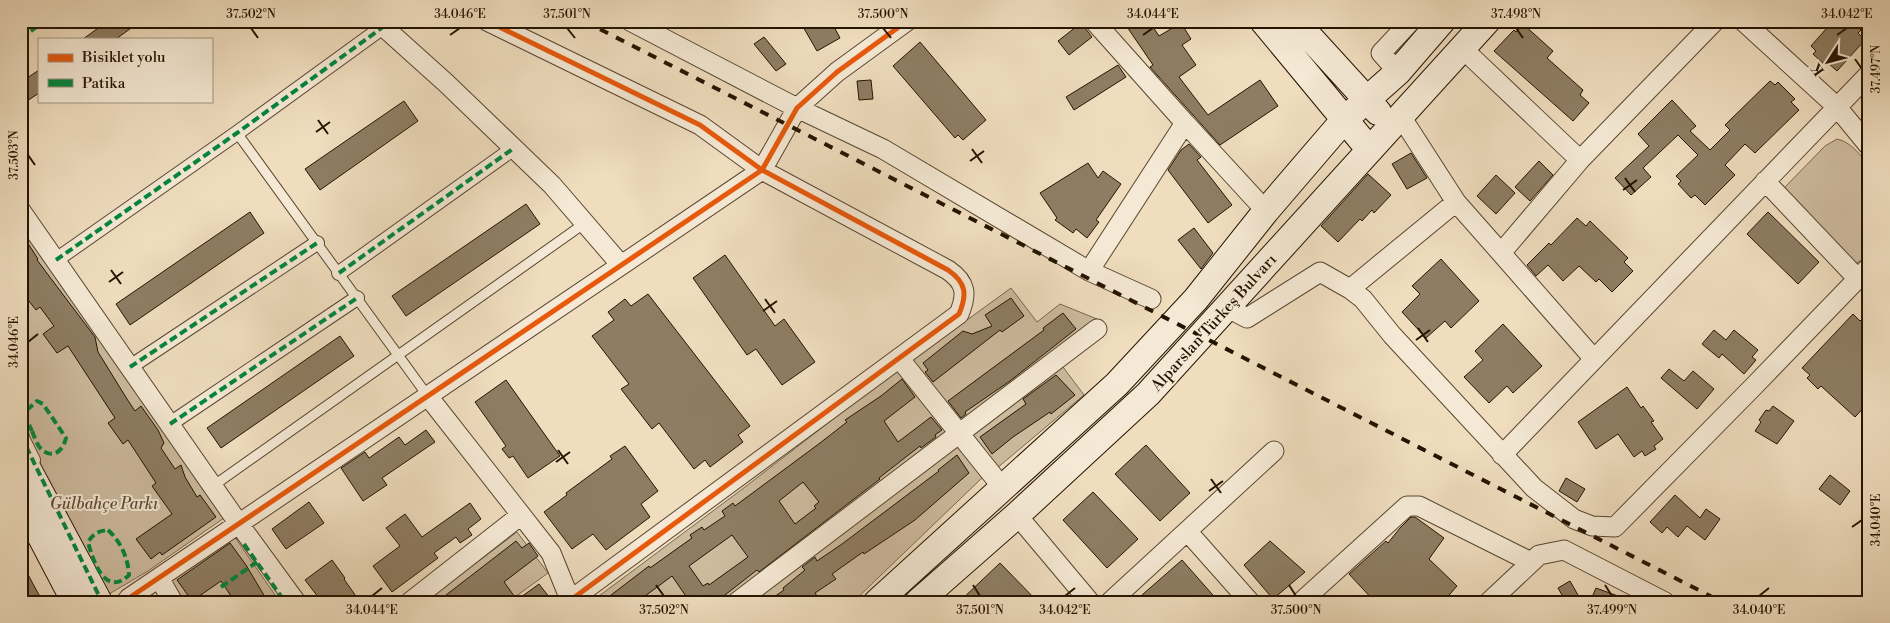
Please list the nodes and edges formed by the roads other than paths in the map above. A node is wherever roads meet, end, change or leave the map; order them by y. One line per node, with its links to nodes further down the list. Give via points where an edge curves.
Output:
1 (487, 21): 27 (street, via 700,125)
2 (630, 21): 18 (street)
3 (1094, 21): 21 (street)
4 (1263, 21): 19 (main road)
5 (1295, 21): 16 (main road)
6 (1411, 21): 14 (street, via 1381,53)
7 (1442, 21): 14 (main road, Alparslan Türkeş Bulvarı)
8 (1487, 21): 13 (main road, Alparslan Türkeş Bulvarı)
9 (1715, 21): 26 (street)
10 (1743, 21): 17 (street)
11 (380, 24): 22 (street); 24 (street)
12 (894, 24): 18 (street)
13 (1462, 49): 20 (main road, Alparslan Türkeş Bulvarı); 26 (street)
14 (1398, 72): 16 (main road, Alparslan Türkeş Bulvarı)
15 (1869, 74): 17 (street)
16 (1365, 100): 19 (main road, Alparslan Türkeş Bulvarı); 20 (main road)
17 (1837, 107): 23 (street); 28 (street)
18 (797, 108): 27 (street); 37 (street, via 883,148)
19 (1344, 120): 25 (main road); 31 (main road, Alparslan Türkeş Bulvarı)
20 (1395, 120): 25 (main road, Alparslan Türkeş Bulvarı); 29 (street)
21 (1186, 123): 31 (street); 37 (street)
22 (237, 133): 33 (lane); 35 (street)
23 (1869, 146)
24 (514, 148): 32 (street); 38 (street)
25 (1369, 149): 43 (main road, Alparslan Türkeş Bulvarı)
26 (1580, 160): 34 (street)
27 (762, 170): 36 (street); 46 (street, via 958,276 964,288 959,314)
28 (1765, 180): 39 (street); 47 (street)
29 (1456, 202): 34 (street); 40 (street)
30 (21, 211): 35 (street)
31 (1266, 211): 57 (main road, Alparslan Türkeş Bulvarı, via 1196,299 1117,384)
32 (585, 223): 36 (street); 45 (lane)
33 (317, 243): 38 (lane); 48 (street)
34 (1502, 253): 47 (street)
35 (56, 260): 48 (street)
36 (621, 265): 49 (street)
37 (1089, 272): 42 (street)
38 (339, 273): 41 (lane)
39 (1863, 273): 54 (street, via 1615,527 1592,526 1574,519 1534,488)
40 (1350, 289): 43 (street, via 1320,272 1247,318); 54 (street, via 1363,299)
41 (357, 298): 45 (lane); 50 (street)
42 (1151, 299)
43 (1228, 308): 60 (main road, Alparslan Türkeş Bulvarı, via 1148,394)
44 (1098, 330): 51 (street)
45 (399, 356): 49 (lane); 56 (lane)
46 (899, 358): 51 (street); 66 (street)
47 (1594, 359): 54 (street)
48 (130, 367): 50 (street)
49 (428, 395): 59 (street); 61 (street)
50 (170, 424): 56 (street)
51 (960, 434): 57 (street); 74 (street)
52 (21, 436): 68 (street)
53 (1274, 451): 62 (street)
54 (1502, 454)
55 (21, 456): 68 (main road)
56 (213, 486): 61 (street)
57 (1002, 487): 75 (main road, Alparslan Türkeş Bulvarı)
58 (21, 499): 67 (main road)
59 (521, 515): 66 (street, via 551,553); 73 (street)
60 (1017, 515): 76 (main road, Alparslan Türkeş Bulvarı); 77 (street)
61 (239, 524): 65 (street); 72 (street)
62 (1187, 531): 78 (street); 79 (street)
63 (244, 544): 71 (street)
64 (1531, 562): 80 (street, via 1419,506 1407,506); 81 (street); 82 (street, via 1538,555 1564,550)
65 (159, 578): 69 (street); 70 (street)
66 (569, 601)
67 (75, 602)
68 (101, 602)
69 (126, 602)
70 (173, 602)
71 (285, 602)
72 (296, 602)
73 (410, 602)
74 (737, 602)
75 (876, 602)
76 (918, 602)
77 (1090, 602)
78 (1110, 602)
79 (1250, 602)
80 (1301, 602)
81 (1490, 602)
82 (1665, 602)

